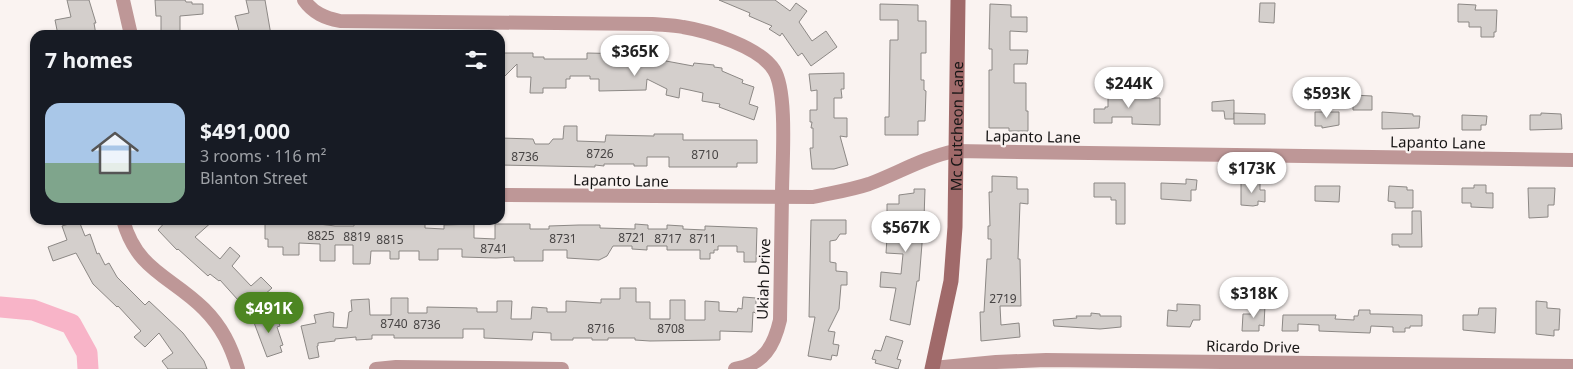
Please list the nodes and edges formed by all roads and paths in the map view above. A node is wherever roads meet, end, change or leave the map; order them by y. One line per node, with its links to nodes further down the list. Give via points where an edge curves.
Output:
1 (123, 0): 4 (street)
2 (304, 0): 8 (street, Ukiah Drive, via 309,8 324,18 340,21 652,24 682,26 743,46 774,69 781,88)
3 (958, 0): 5 (street, Mc Cutcheon Lane)
4 (130, 30)
5 (955, 152): 6 (street, Lapanto Lane); 8 (street, Lapanto Lane, via 938,154 869,184 844,191); 11 (street, Mc Cutcheon Lane, via 951,281)
6 (1573, 160)
7 (505, 195): 8 (street, Lapanto Lane)
8 (782, 198): 15 (street, Ukiah Drive, via 780,320 776,336 766,354 748,367)
9 (124, 225): 12 (street, via 138,254 216,322 226,335)
10 (1573, 366): 11 (street, Ricardo Drive, via 1046,360)
11 (932, 368)
12 (238, 369)
13 (376, 369): 14 (street)
14 (562, 369)
15 (735, 369)

